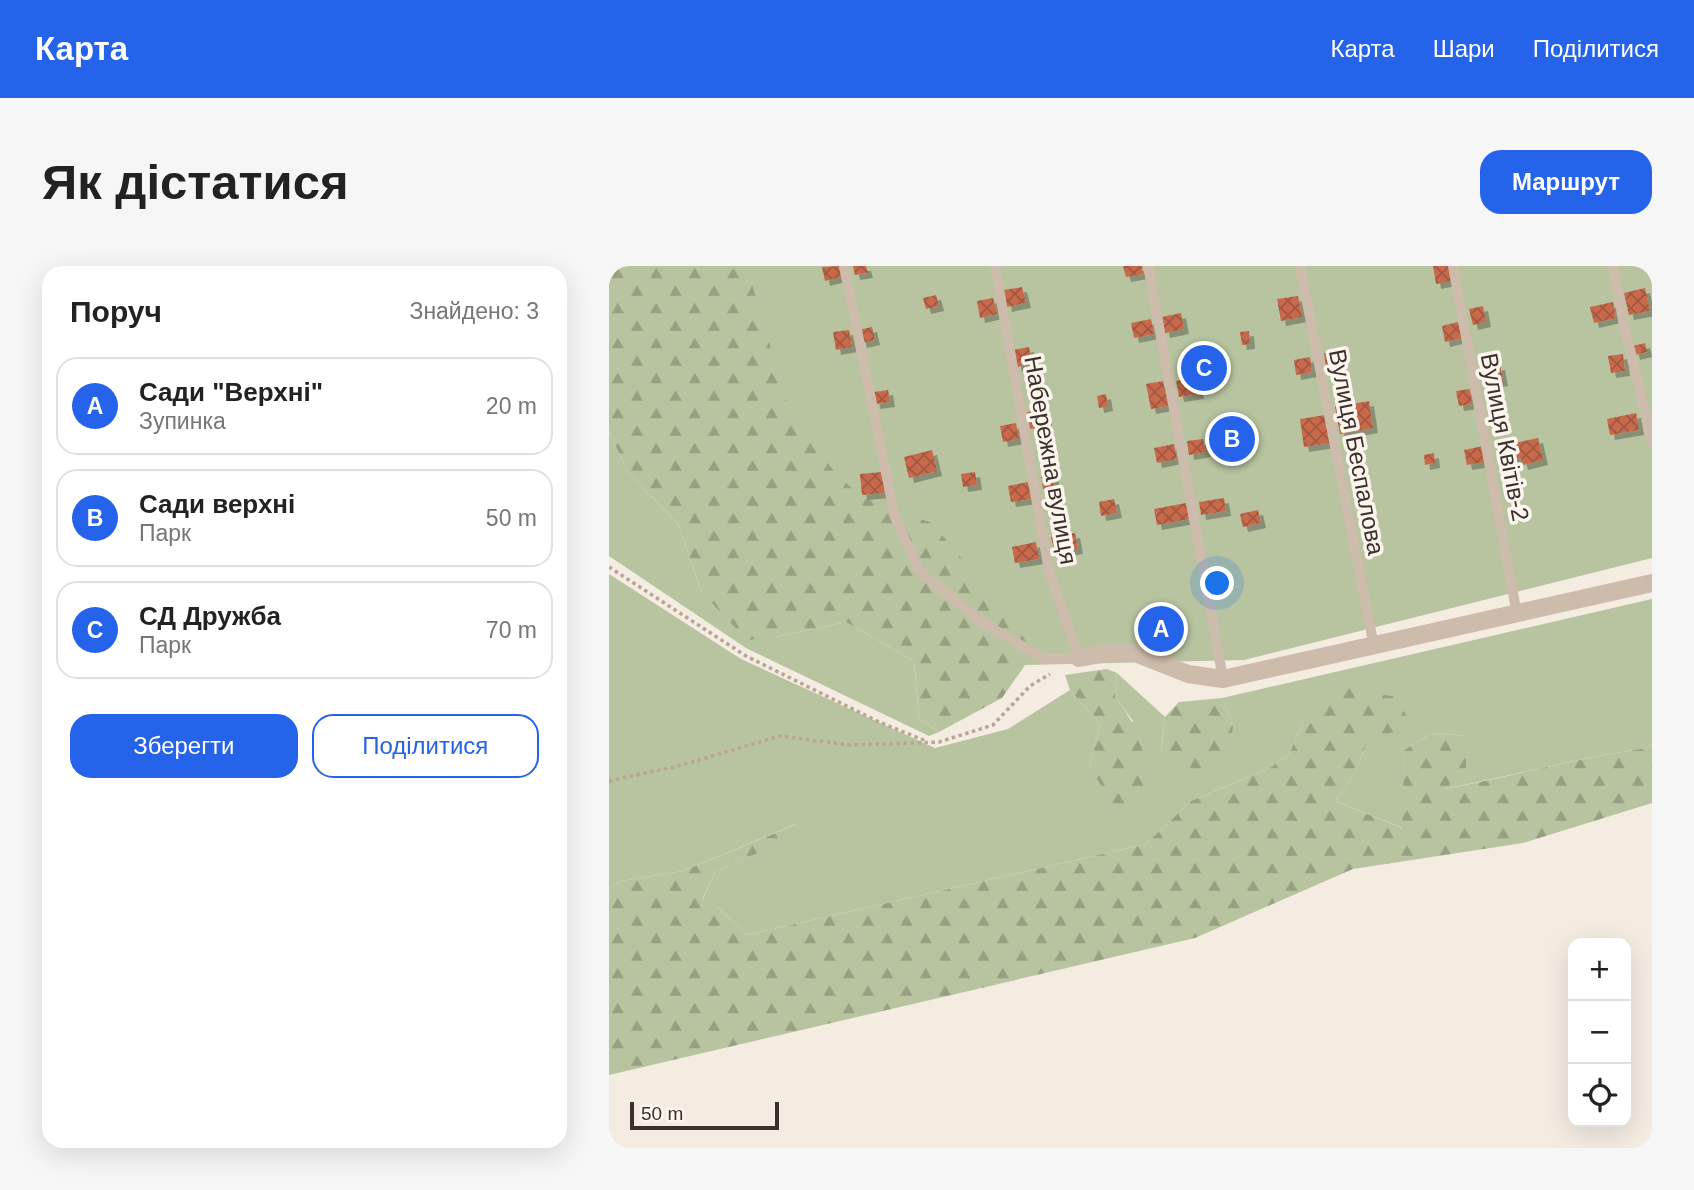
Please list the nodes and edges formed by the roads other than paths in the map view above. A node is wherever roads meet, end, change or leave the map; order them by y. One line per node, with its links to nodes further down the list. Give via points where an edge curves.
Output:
1 (844, 266): 11 (lane, via 895,517 920,572 983,623 1045,659)
2 (995, 266): 11 (lane, Набережна вулиця, via 1049,571)
3 (1147, 266): 12 (lane)
4 (1300, 266): 10 (lane, Вулиця Беспалова)
5 (1453, 266): 9 (lane, Вулиця Квітів-2)
6 (1613, 266): 7 (lane)
7 (1652, 442)
8 (1652, 583): 9 (street)
9 (1517, 615): 10 (street)
10 (1374, 647): 12 (street)
11 (1079, 658): 12 (street, via 1135,653 1188,674)
12 (1223, 679)

